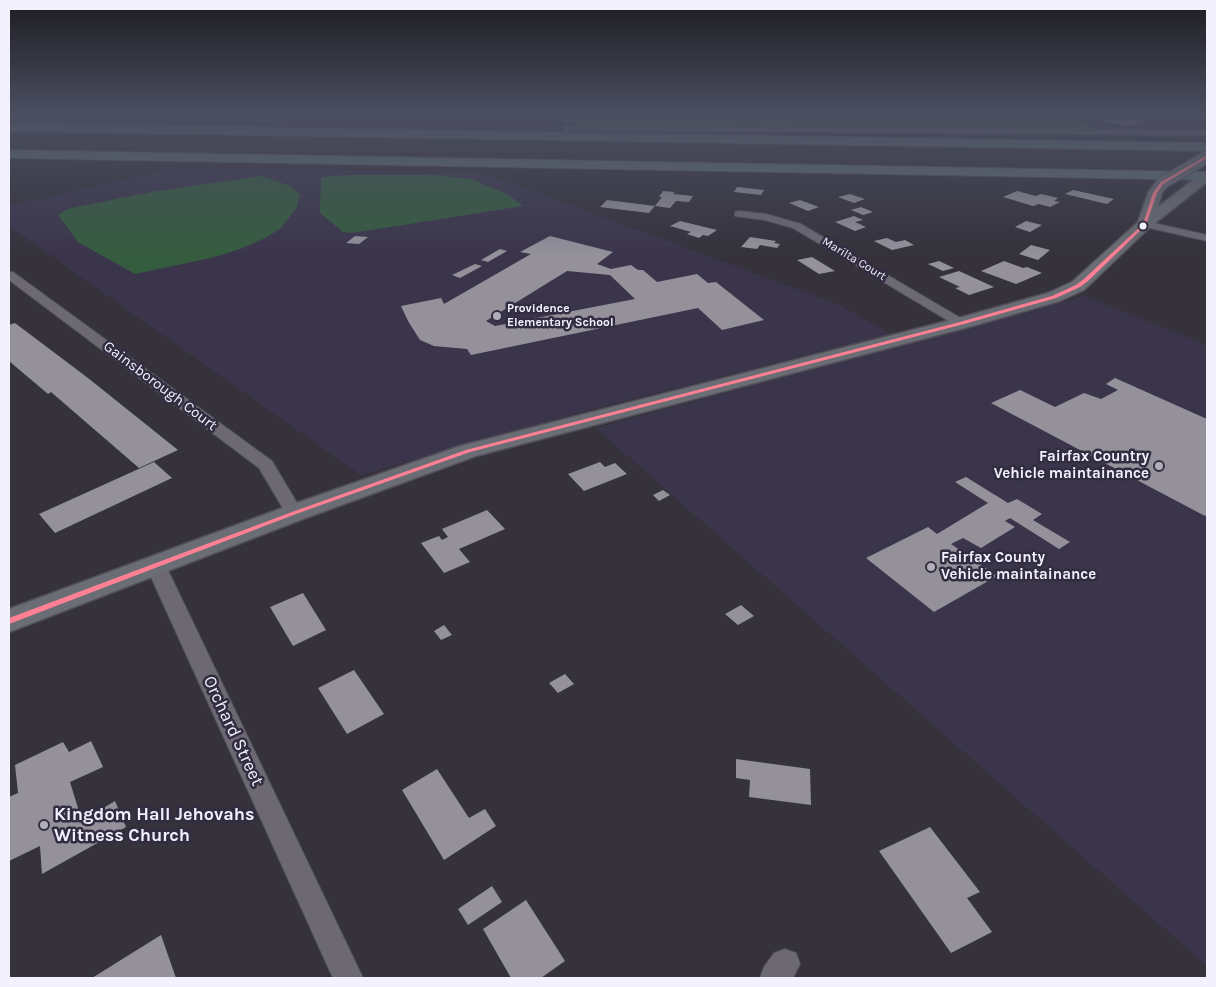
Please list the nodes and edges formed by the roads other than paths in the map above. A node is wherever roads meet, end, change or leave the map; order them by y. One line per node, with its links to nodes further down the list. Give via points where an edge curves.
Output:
1 (448, 162): 5 (highway)
2 (868, 162): 4 (highway)
3 (1196, 162): 7 (main road, bridge, via 1162,183 1155,193)
4 (1207, 168)
5 (1207, 176): 7 (main road)
6 (739, 214): 10 (street, Marilta Court, via 766,217 797,226)
7 (1145, 224): 8 (street); 10 (main road, via 1078,286 1030,305)
8 (1207, 238)
9 (9, 274): 11 (street, Gainsborough Court, via 266,465)
10 (962, 323): 11 (main road, via 468,451)
11 (294, 513): 12 (main road)
12 (156, 566): 13 (main road); 14 (street, Orchard Street)
13 (9, 621)
14 (348, 978)

